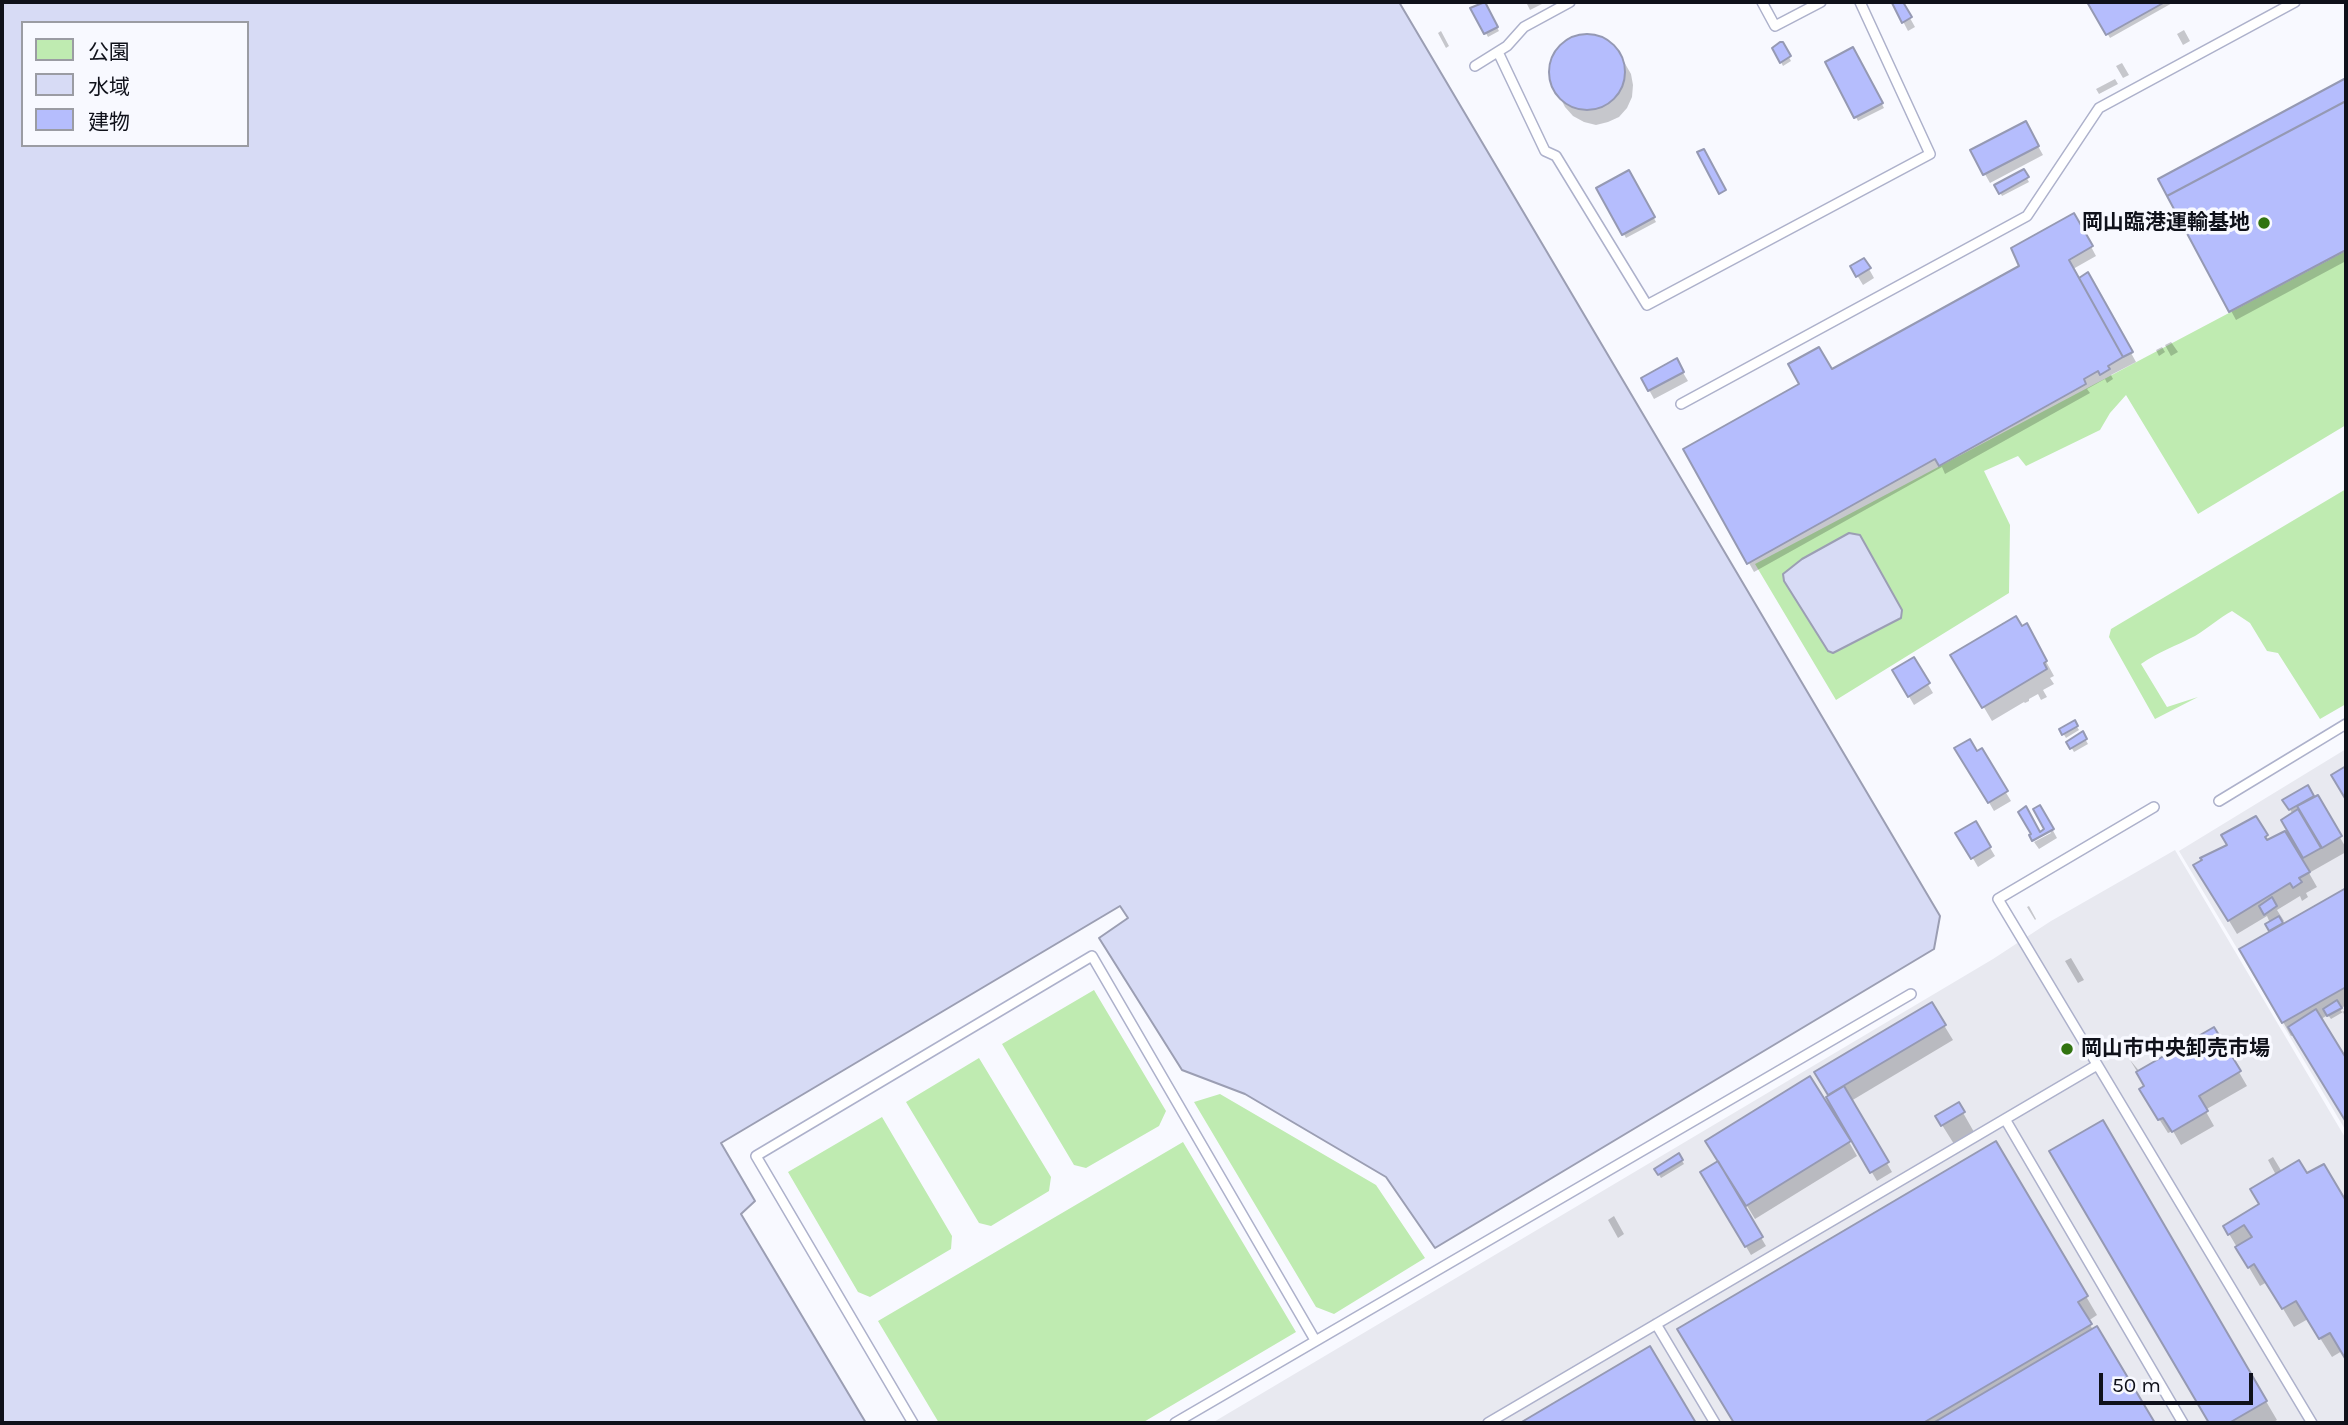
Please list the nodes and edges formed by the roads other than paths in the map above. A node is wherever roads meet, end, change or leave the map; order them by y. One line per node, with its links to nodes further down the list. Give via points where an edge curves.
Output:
1 (1570, 2): 6 (lane, via 1524,27)
2 (1762, 2): 3 (lane, via 1775,26)
3 (1821, 2)
4 (1860, 2): 6 (lane, via 1930,154 1647,305 1556,156 1545,150)
5 (2295, 2): 8 (lane, via 2099,108 2027,216)
6 (1498, 52): 7 (lane)
7 (1475, 66)
8 (1681, 404)
9 (2346, 724): 10 (lane)
10 (2219, 801)
11 (2154, 807): 13 (lane, via 1998,899)
12 (1911, 994): 16 (lane)
13 (2097, 1065): 14 (lane); 22 (lane)
14 (2005, 1119): 15 (lane); 21 (lane)
15 (1656, 1324): 19 (lane); 20 (lane)
16 (1315, 1340): 17 (lane, via 1092,957 755,1156); 18 (lane)
17 (914, 1423)
18 (1175, 1423)
19 (1488, 1423)
20 (1715, 1423)
21 (2183, 1423)
22 (2312, 1423)

